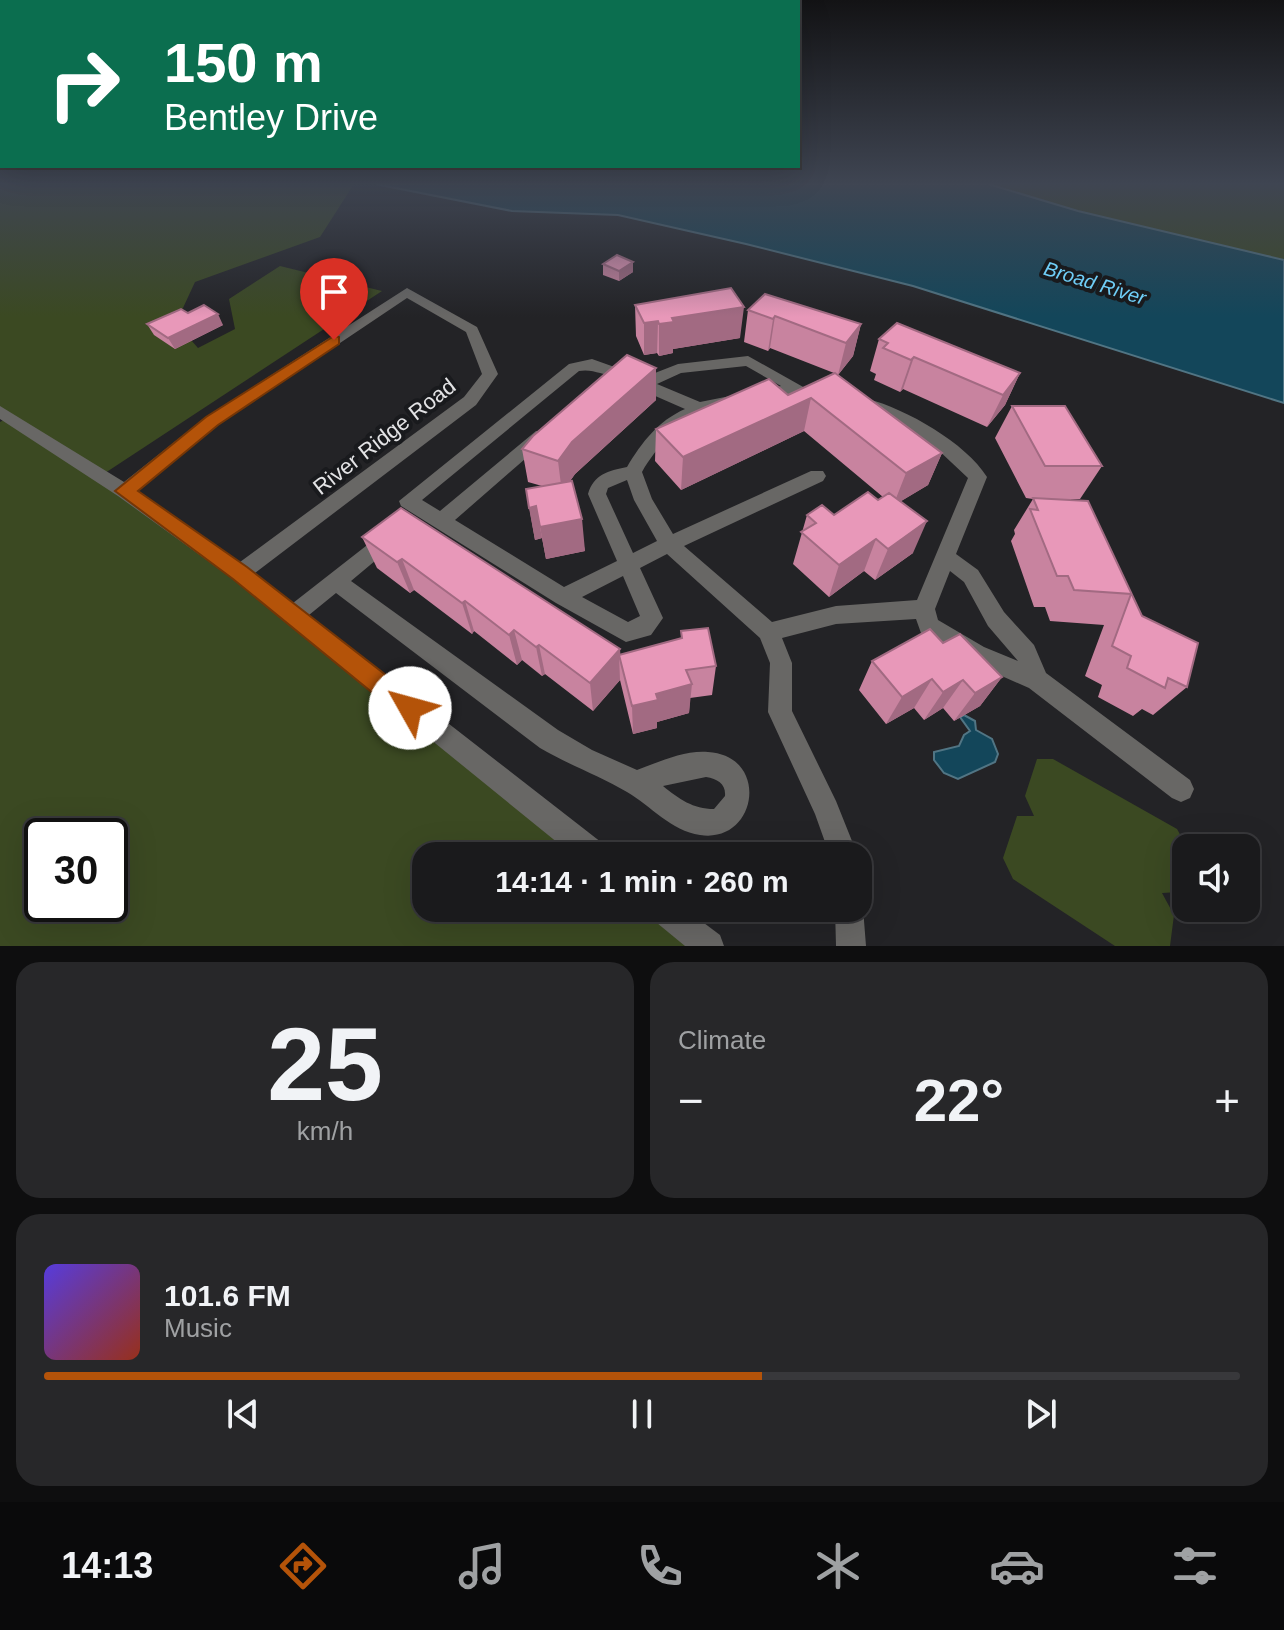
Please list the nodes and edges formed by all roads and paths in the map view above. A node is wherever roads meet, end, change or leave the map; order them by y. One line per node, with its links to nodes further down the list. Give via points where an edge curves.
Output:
1 (643, 384): 3 (street); 3 (street, via 678,369 748,361 804,390); 9 (street, via 609,377 592,364 574,367)
2 (857, 398): 11 (street, via 921,429 959,454 978,477)
3 (696, 407): 6 (street, via 646,446)
4 (0, 411): 8 (street)
5 (557, 422): 9 (street)
6 (633, 472): 10 (street); 12 (street, via 613,476 600,484 597,494)
7 (817, 476): 10 (street)
8 (125, 491): 13 (street); 13 (street, River Ridge Road, via 212,421 407,292 472,330 490,374 470,401)
9 (424, 511): 14 (street); 15 (street)
10 (669, 544): 12 (street); 18 (street)
11 (945, 557): 16 (street); 19 (street, via 971,576 996,619 1026,652)
12 (627, 565): 15 (street); 15 (street, via 652,618 643,628 626,632)
13 (240, 573): 17 (street)
14 (336, 581): 17 (street); 20 (street, via 549,739)
15 (563, 597)
16 (924, 609): 18 (street, via 836,615); 19 (street, via 929,626 976,654)
17 (293, 615): 22 (street)
18 (769, 632): 23 (street, via 781,663 780,712)
19 (1037, 680): 21 (street)
20 (637, 783)
21 (1181, 789)
22 (578, 842)
23 (839, 842)
24 (679, 922): 26 (street)
25 (850, 922): 27 (street)
26 (709, 946)
27 (851, 946)

